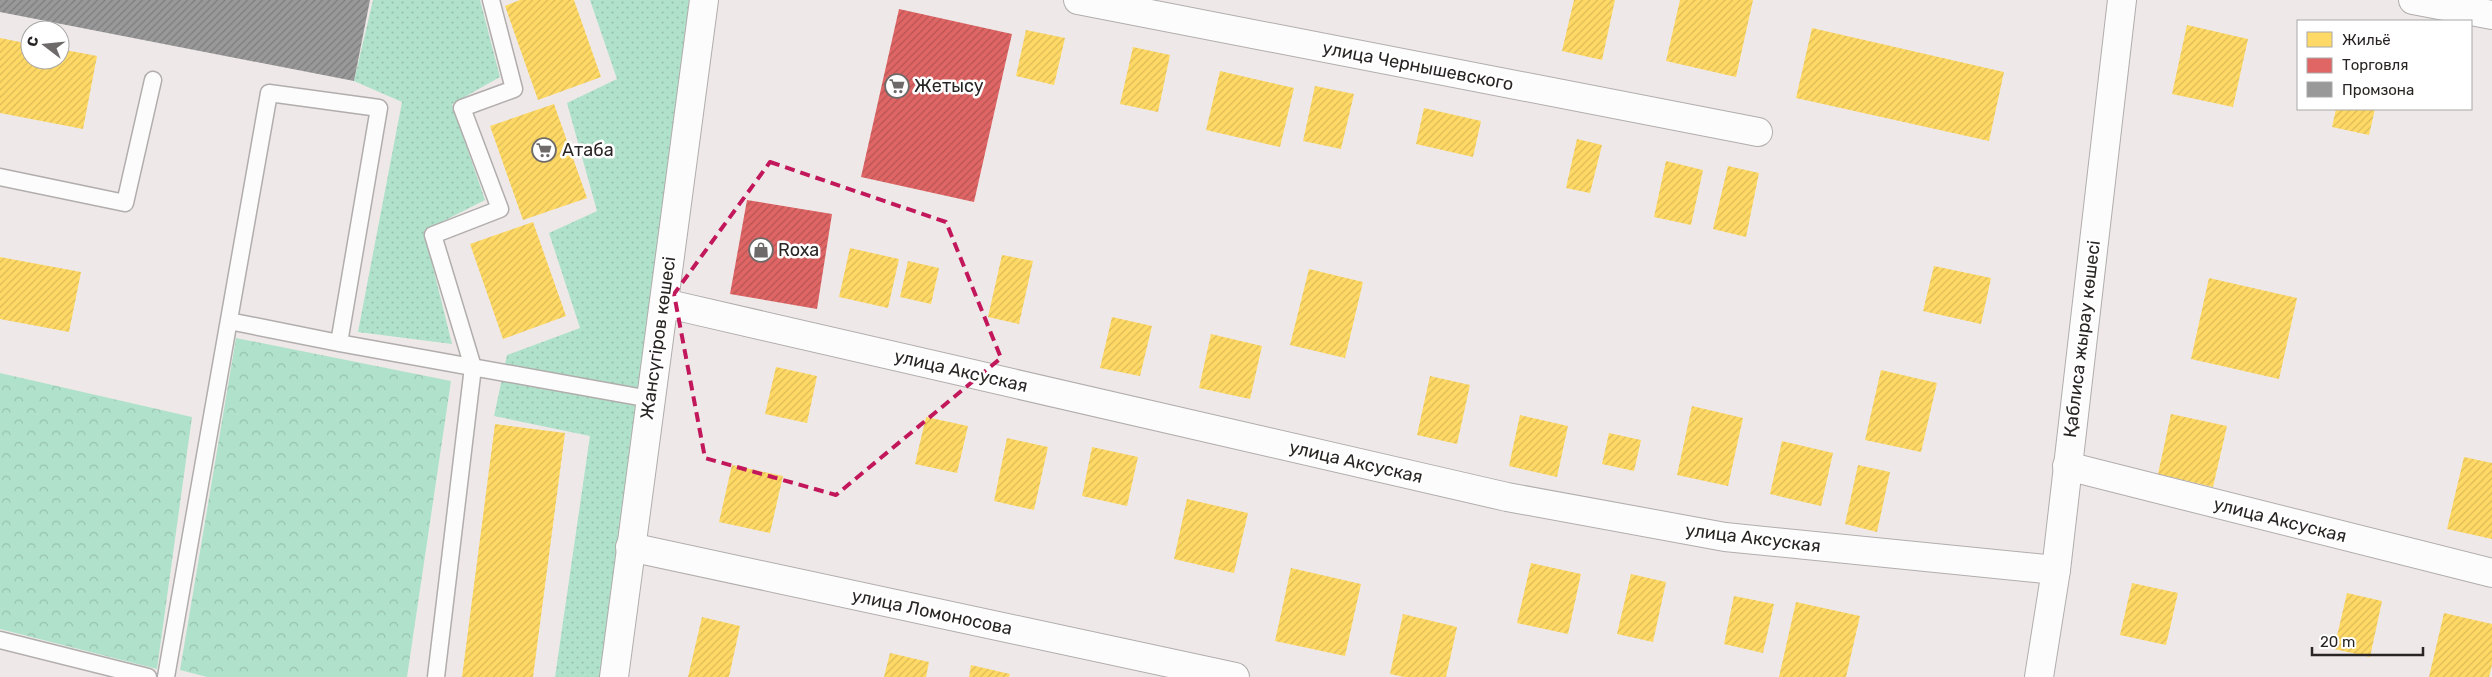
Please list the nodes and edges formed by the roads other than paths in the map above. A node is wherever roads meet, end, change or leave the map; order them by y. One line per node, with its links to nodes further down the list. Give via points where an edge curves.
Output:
1 (490, 0): 13 (lane, via 514,89 462,108 500,209 433,235)
2 (704, 0): 10 (street, Жансүгіров көшесі)
3 (1078, 0): 8 (street, улица Чернышевского)
4 (2122, 0): 15 (street, Қаблиса жырау көшесі)
5 (2413, 0): 6 (street)
6 (2492, 15)
7 (153, 80): 9 (lane, via 124,203)
8 (1758, 132)
9 (0, 177)
10 (664, 303): 14 (street, Жансүгіров көшесі); 17 (street, улица Аксуская, via 1507,497 1725,538)
11 (229, 321): 12 (lane); 12 (lane, via 269,92 380,108); 21 (lane)
12 (339, 343): 13 (lane)
13 (473, 367): 14 (lane); 22 (lane)
14 (650, 399): 16 (street, Жансүгіров көшесі)
15 (2067, 466): 17 (street, Қаблиса жырау көшесі); 18 (street, улица Аксуская)
16 (630, 548): 23 (street, Жансүгіров көшесі); 24 (street, улица Ломоносова)
17 (2056, 570): 25 (street, Қаблиса жырау көшесі)
18 (2492, 573)
19 (0, 640): 20 (lane)
20 (148, 677)
21 (166, 677)
22 (436, 677)
23 (614, 677)
24 (1235, 677)
25 (2040, 677)

